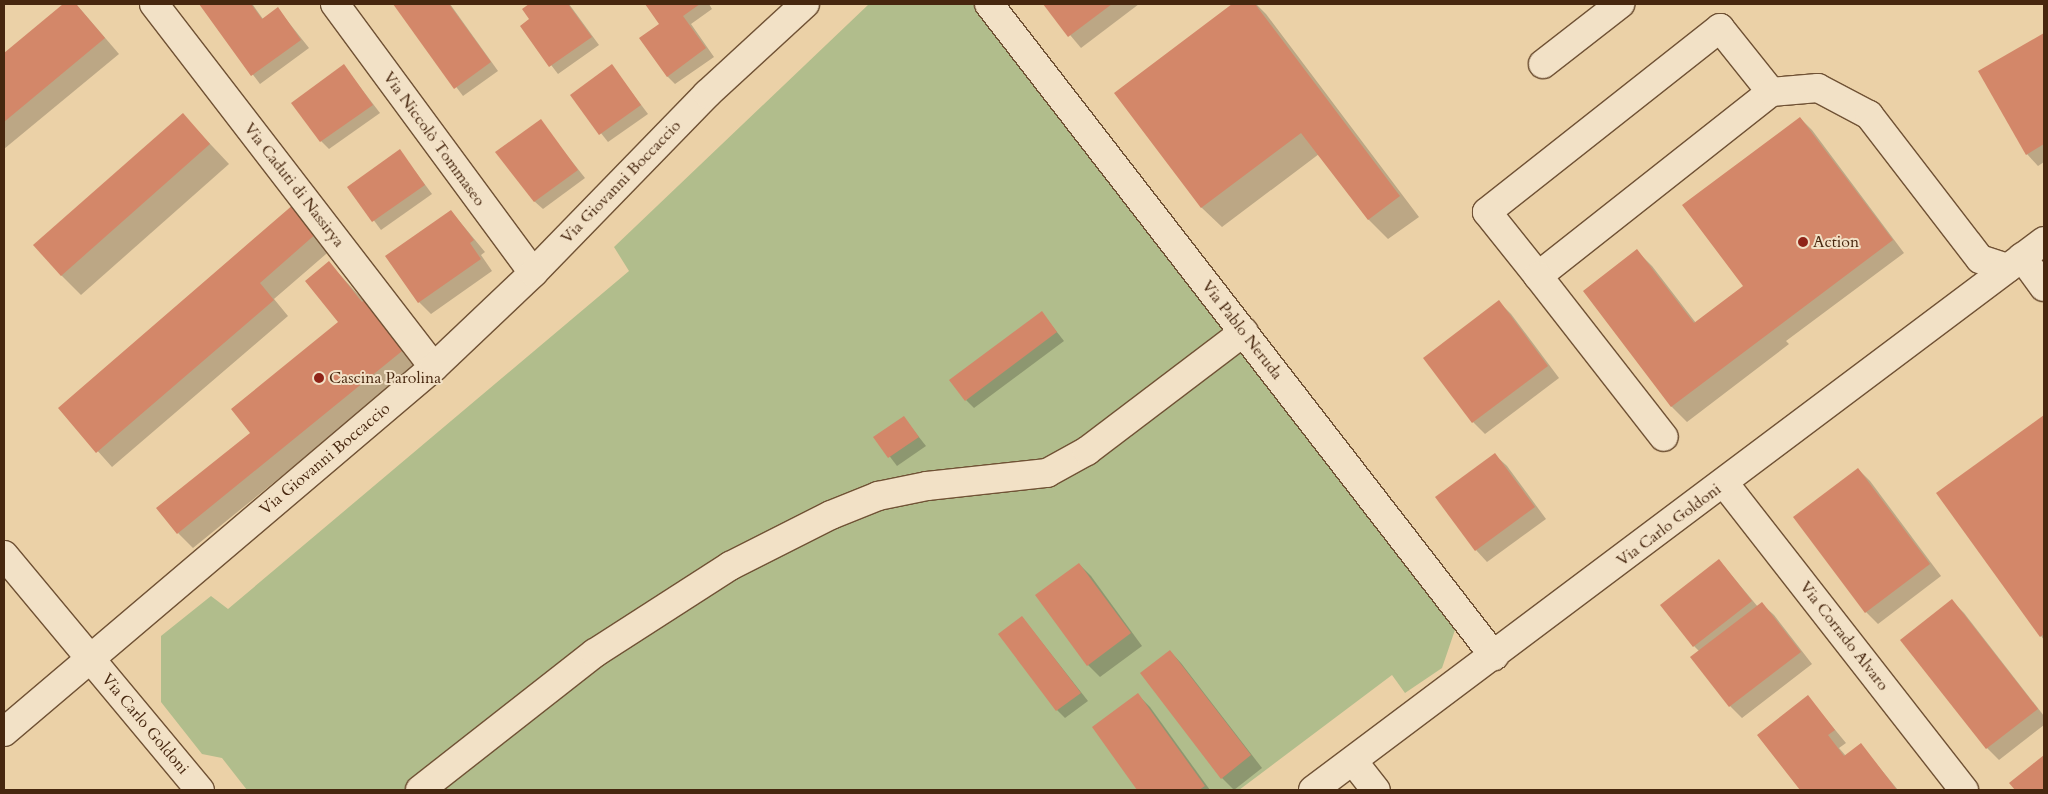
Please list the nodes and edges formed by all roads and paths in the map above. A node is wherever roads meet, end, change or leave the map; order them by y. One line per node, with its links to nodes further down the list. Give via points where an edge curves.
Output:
1 (154, 4): 14 (street, Via Caduti di Nassirya)
2 (334, 4): 10 (street, Via Niccolò Tommaseo)
3 (806, 4): 10 (street, Via Giovanni Boccaccio, via 707,94)
4 (989, 4): 13 (street, Via Pablo Neruda)
5 (1620, 4): 6 (street)
6 (1543, 64)
7 (1771, 92): 9 (street, via 1818,88 1869,115 1980,259); 11 (street); 11 (street, via 1720,28 1487,212)
8 (2044, 241): 9 (street, Via Carlo Goldoni)
9 (2015, 263): 12 (street); 16 (street, Via Carlo Goldoni)
10 (533, 273): 14 (street, Via Giovanni Boccaccio)
11 (1538, 276): 15 (street)
12 (2044, 287)
13 (1244, 332): 18 (street, Via Pablo Neruda); 23 (street, via 1087,451 1047,473 919,487 878,496 830,515 730,566 594,653)
14 (434, 367): 19 (street, Via Giovanni Boccaccio)
15 (1664, 437)
16 (1724, 483): 18 (street, Via Carlo Goldoni); 26 (street, Via Corrado Alvaro)
17 (4, 555): 19 (street, Via Carlo Goldoni)
18 (1494, 656): 21 (street, Via Carlo Goldoni)
19 (89, 658): 20 (street, Via Giovanni Boccaccio); 22 (street, Via Carlo Goldoni)
20 (4, 732)
21 (1352, 761): 24 (street, Via Carlo Goldoni); 25 (street)
22 (200, 790)
23 (420, 790)
24 (1313, 790)
25 (1376, 790)
26 (1964, 790)

